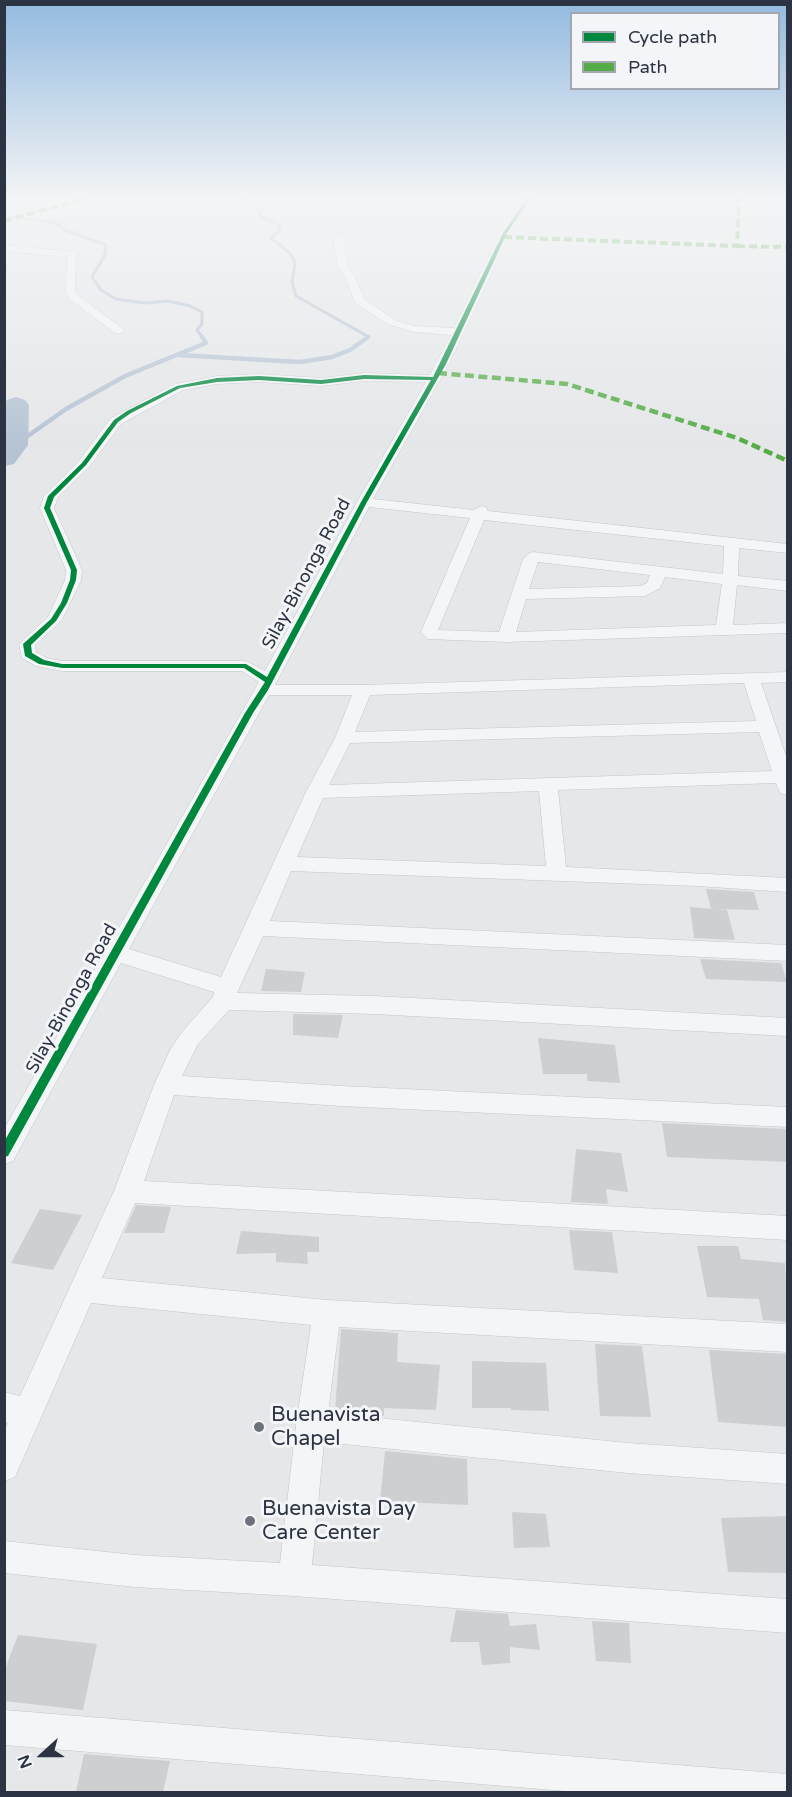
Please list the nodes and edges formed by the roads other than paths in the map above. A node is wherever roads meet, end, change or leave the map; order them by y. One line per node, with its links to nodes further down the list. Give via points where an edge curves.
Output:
1 (70, 282): 4 (street, via 70,291 76,299)
2 (352, 282): 5 (street, via 359,301 393,323)
3 (482, 282): 5 (street, Silay-Binonga Road)
4 (119, 331)
5 (459, 332): 6 (street, Silay-Binonga Road)
6 (434, 379): 7 (street, Silay-Binonga Road); 20 (street, via 364,377 321,382 259,378 179,387 116,421 84,464 51,496 47,508 74,570 73,580 54,620 27,644 28,654 62,666 246,666)
7 (366, 499): 8 (street); 20 (street, Silay-Binonga Road)
8 (480, 513): 9 (street); 17 (street, via 429,632 437,636)
9 (732, 543): 10 (street); 12 (street)
10 (788, 549)
11 (659, 572): 12 (street); 14 (street, via 654,585 645,591); 14 (street, via 537,556 531,559)
12 (730, 580): 13 (street); 16 (street)
13 (788, 586)
14 (519, 594): 17 (street)
15 (788, 628): 16 (street)
16 (724, 629): 17 (street)
17 (506, 637)
18 (788, 677): 19 (street)
19 (751, 678): 21 (street); 22 (street)
20 (266, 686): 21 (street); 31 (street, Silay-Binonga Road)
21 (363, 690): 23 (street)
22 (768, 726): 23 (street); 24 (street)
23 (344, 738): 26 (street)
24 (785, 784): 25 (street)
25 (549, 786): 26 (street); 28 (street)
26 (316, 792): 27 (street)
27 (285, 864): 28 (street); 30 (street)
28 (558, 875): 29 (street)
29 (788, 885)
30 (256, 928): 32 (street); 33 (street)
31 (116, 953): 33 (street); 37 (street, Silay-Binonga Road)
32 (788, 953)
33 (225, 994): 34 (street); 35 (street, via 190,1038)
34 (788, 1027)
35 (166, 1085): 36 (street); 38 (street)
36 (788, 1117)
37 (4, 1153)
38 (127, 1191): 39 (street); 40 (street)
39 (788, 1228)
40 (82, 1289): 41 (street); 43 (street)
41 (327, 1313): 42 (street); 44 (street)
42 (788, 1338)
43 (16, 1410): 45 (street)
44 (311, 1426): 46 (street); 48 (street)
45 (4, 1466)
46 (788, 1470)
47 (4, 1557): 48 (street, via 135,1571)
48 (294, 1580): 49 (street)
49 (788, 1616)
50 (4, 1727): 51 (street)
51 (788, 1792)

